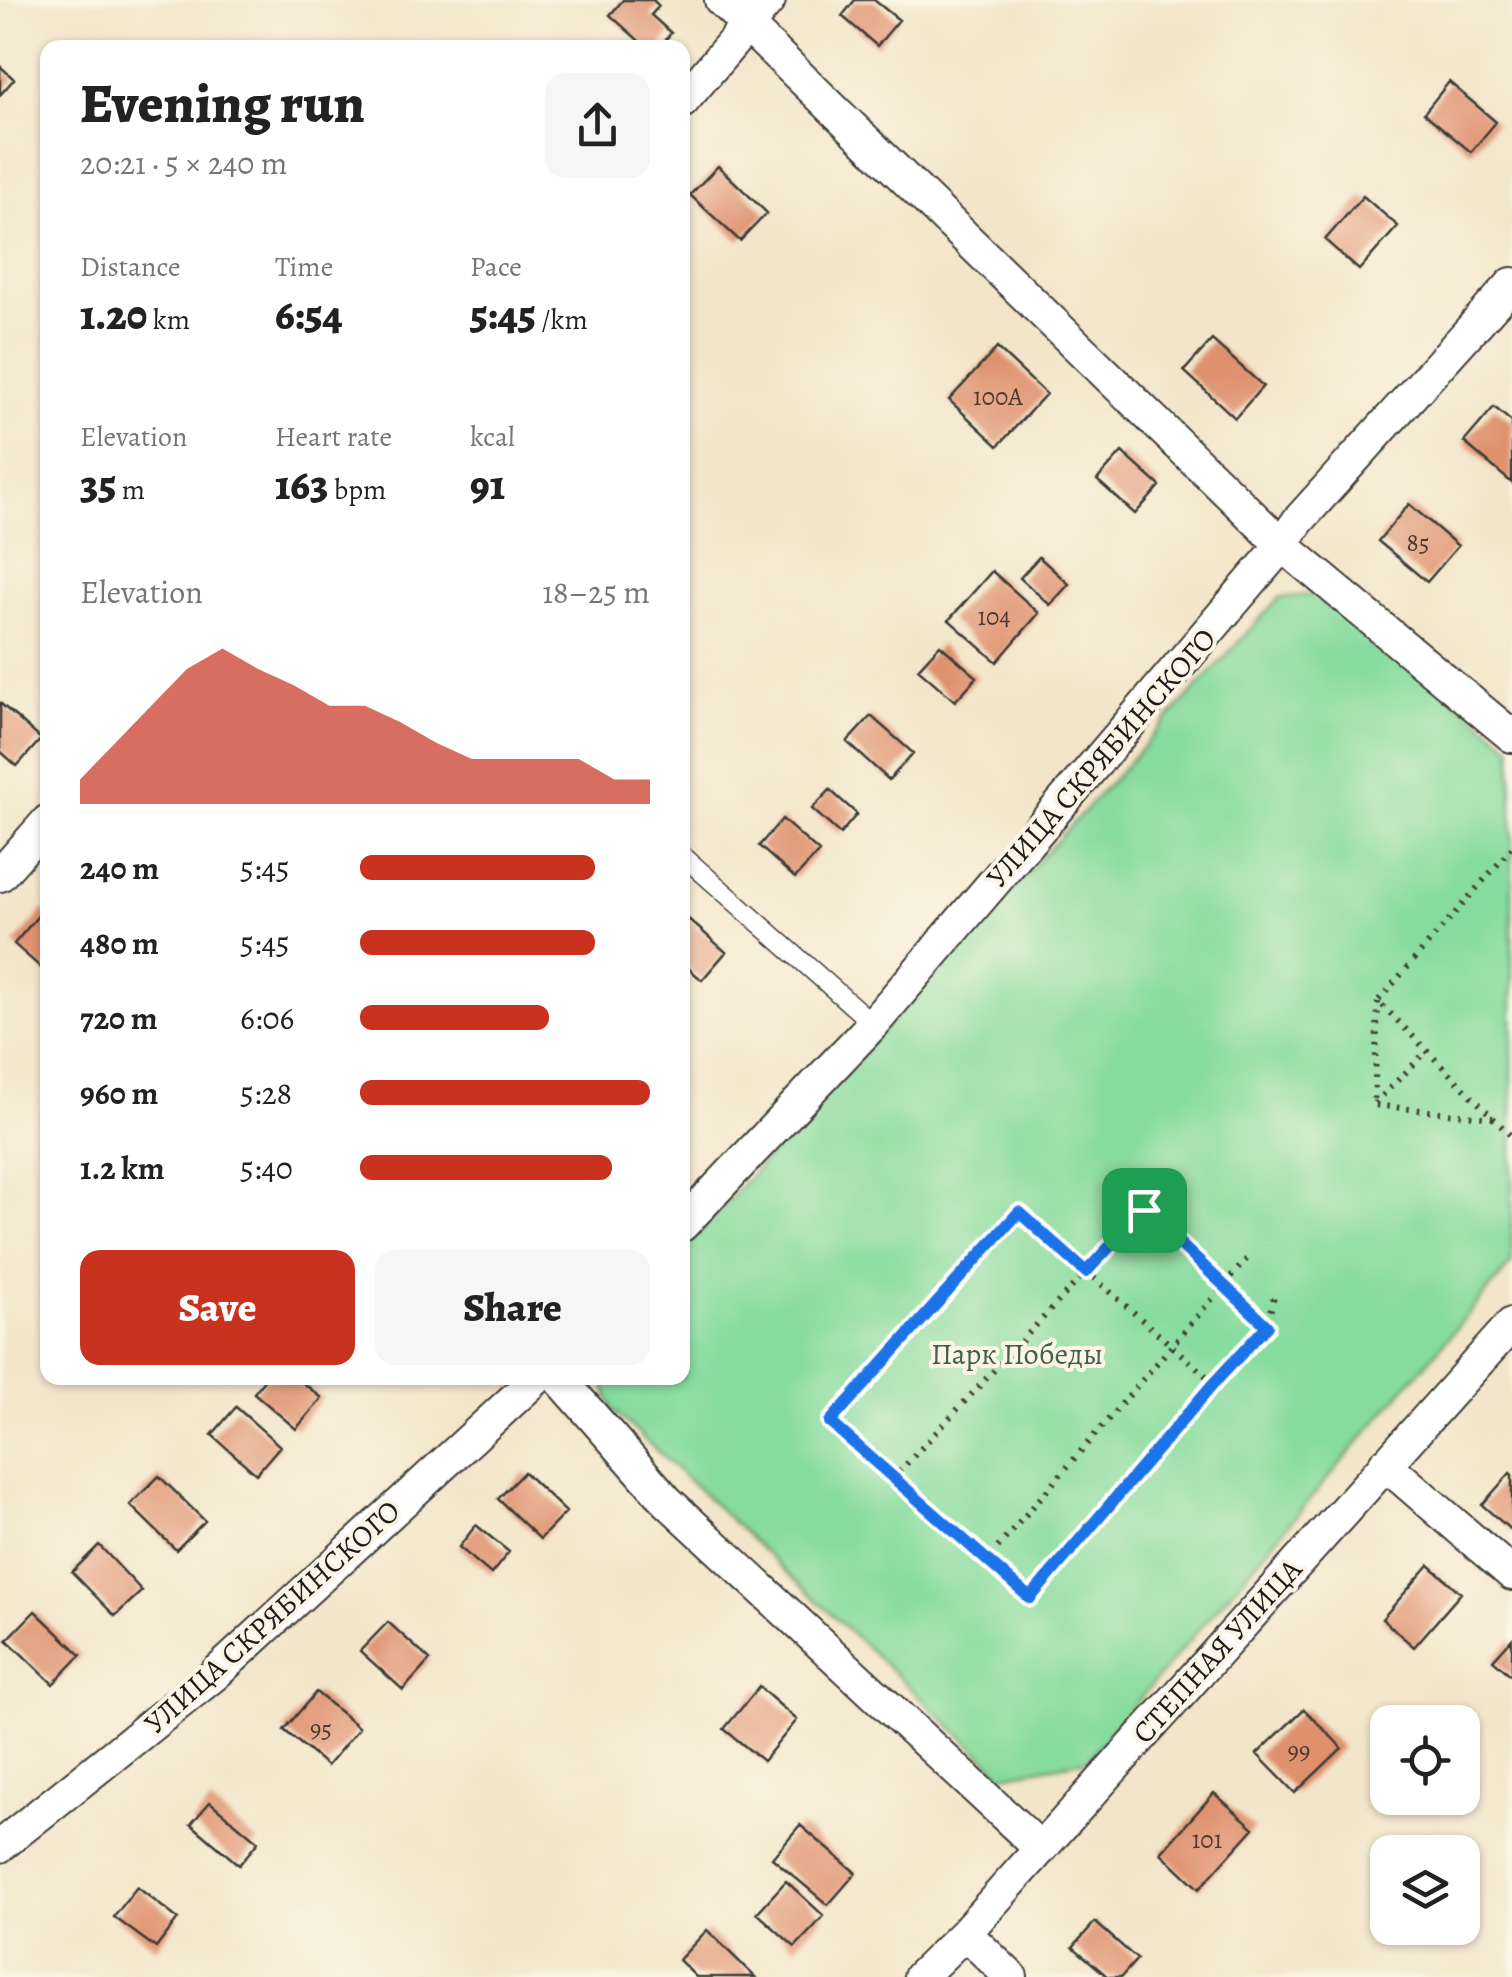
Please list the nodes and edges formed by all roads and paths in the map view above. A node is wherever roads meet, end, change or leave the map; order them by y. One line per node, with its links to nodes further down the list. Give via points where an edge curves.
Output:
1 (721, 0): 2 (street)
2 (759, 12): 3 (street); 5 (street)
3 (690, 93)
4 (1512, 284): 5 (street, УЛИЦА СКРЯБИНСКОГО)
5 (1282, 545): 6 (street); 12 (street, УЛИЦА СКРЯБИНСКОГО)
6 (1512, 736)
7 (40, 831): 10 (street)
8 (1512, 848): 11 (path)
9 (690, 862): 12 (lane)
10 (0, 875)
11 (1378, 1001): 13 (path); 14 (path)
12 (872, 1024): 19 (street, УЛИЦА СКРЯБИНСКОГО)
13 (1427, 1051): 14 (path); 15 (path)
14 (1374, 1105): 15 (path)
15 (1493, 1118): 16 (path)
16 (1512, 1138)
17 (1115, 1183): 18 (path)
18 (1144, 1210): 21 (path); 22 (path)
19 (690, 1217)
20 (1250, 1254): 22 (path)
21 (1086, 1272): 26 (path); 31 (path, via 897,1474); 31 (path, via 1019,1212 830,1422)
22 (1224, 1286): 25 (path); 26 (path)
23 (1274, 1296): 25 (path)
24 (1512, 1324): 30 (street, СТЕПНАЯ УЛИЦА)
25 (1267, 1326): 27 (path)
26 (1173, 1348): 27 (path); 31 (path)
27 (1214, 1383): 31 (path, via 1030,1598)
28 (528, 1385): 33 (street, УЛИЦА СКРЯБИНСКОГО, via 214,1676)
29 (566, 1385): 34 (street, via 666,1502)
30 (1385, 1464): 32 (street); 34 (street, СТЕПНАЯ УЛИЦА)
31 (986, 1561)
32 (1512, 1574)
33 (0, 1846)
34 (1040, 1848): 35 (street, СТЕПНАЯ УЛИЦА)
35 (965, 1934): 36 (street, СТЕПНАЯ УЛИЦА); 37 (street)
36 (920, 1977)
37 (1010, 1977)

